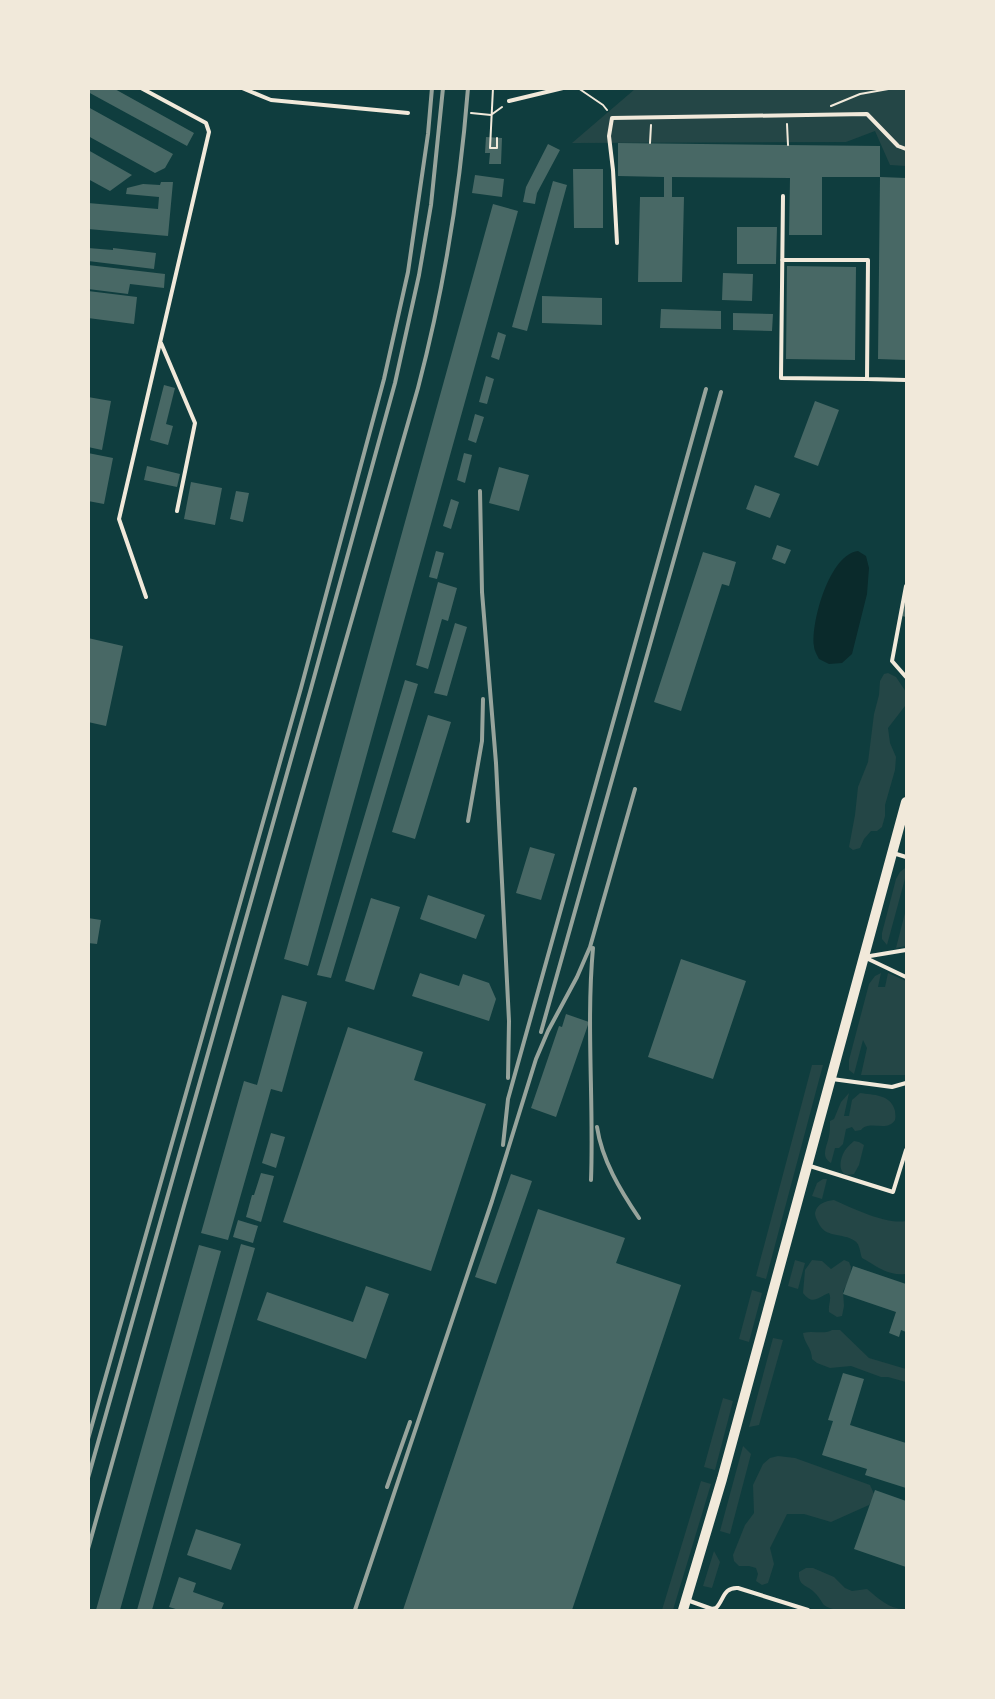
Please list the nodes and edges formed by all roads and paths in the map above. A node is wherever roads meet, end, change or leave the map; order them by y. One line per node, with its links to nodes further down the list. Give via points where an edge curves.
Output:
1 (141, 88): 22 (lane, via 206,123 209,132)
2 (242, 88): 10 (lane, via 271,100)
3 (493, 88): 12 (path)
4 (563, 88): 7 (lane)
5 (578, 88): 8 (path)
6 (894, 88): 9 (path, via 860,93)
7 (509, 101): 12 (path)
8 (603, 105)
9 (829, 106)
10 (408, 113)
11 (471, 113): 12 (path)
12 (491, 115): 15 (path, via 490,148 497,148)
13 (786, 115): 14 (lane); 17 (path); 18 (lane, via 867,114 898,146)
14 (651, 117): 16 (path); 20 (lane, via 612,118 609,136)
15 (497, 138)
16 (650, 143)
17 (788, 145)
18 (906, 149)
19 (783, 196): 21 (lane)
20 (617, 243)
21 (782, 260): 23 (lane, via 781,378); 23 (lane, via 868,260)
22 (161, 342): 25 (lane, via 195,423); 27 (lane, via 119,519)
23 (867, 379): 24 (lane)
24 (906, 380)
25 (177, 511)
26 (906, 586): 28 (lane, via 892,661)
27 (146, 597)
28 (906, 677)
29 (906, 802): 30 (street)
30 (892, 853): 31 (lane); 33 (street)
31 (906, 857)
32 (906, 950): 33 (lane)
33 (864, 957): 34 (lane); 35 (street)
34 (906, 977)
35 (831, 1079): 36 (lane, via 892,1087); 38 (street)
36 (906, 1083)
37 (906, 1150): 38 (lane, via 893,1192)
38 (808, 1165): 39 (street)
39 (685, 1605): 40 (lane, via 716,1608 733,1588)
40 (808, 1611)

